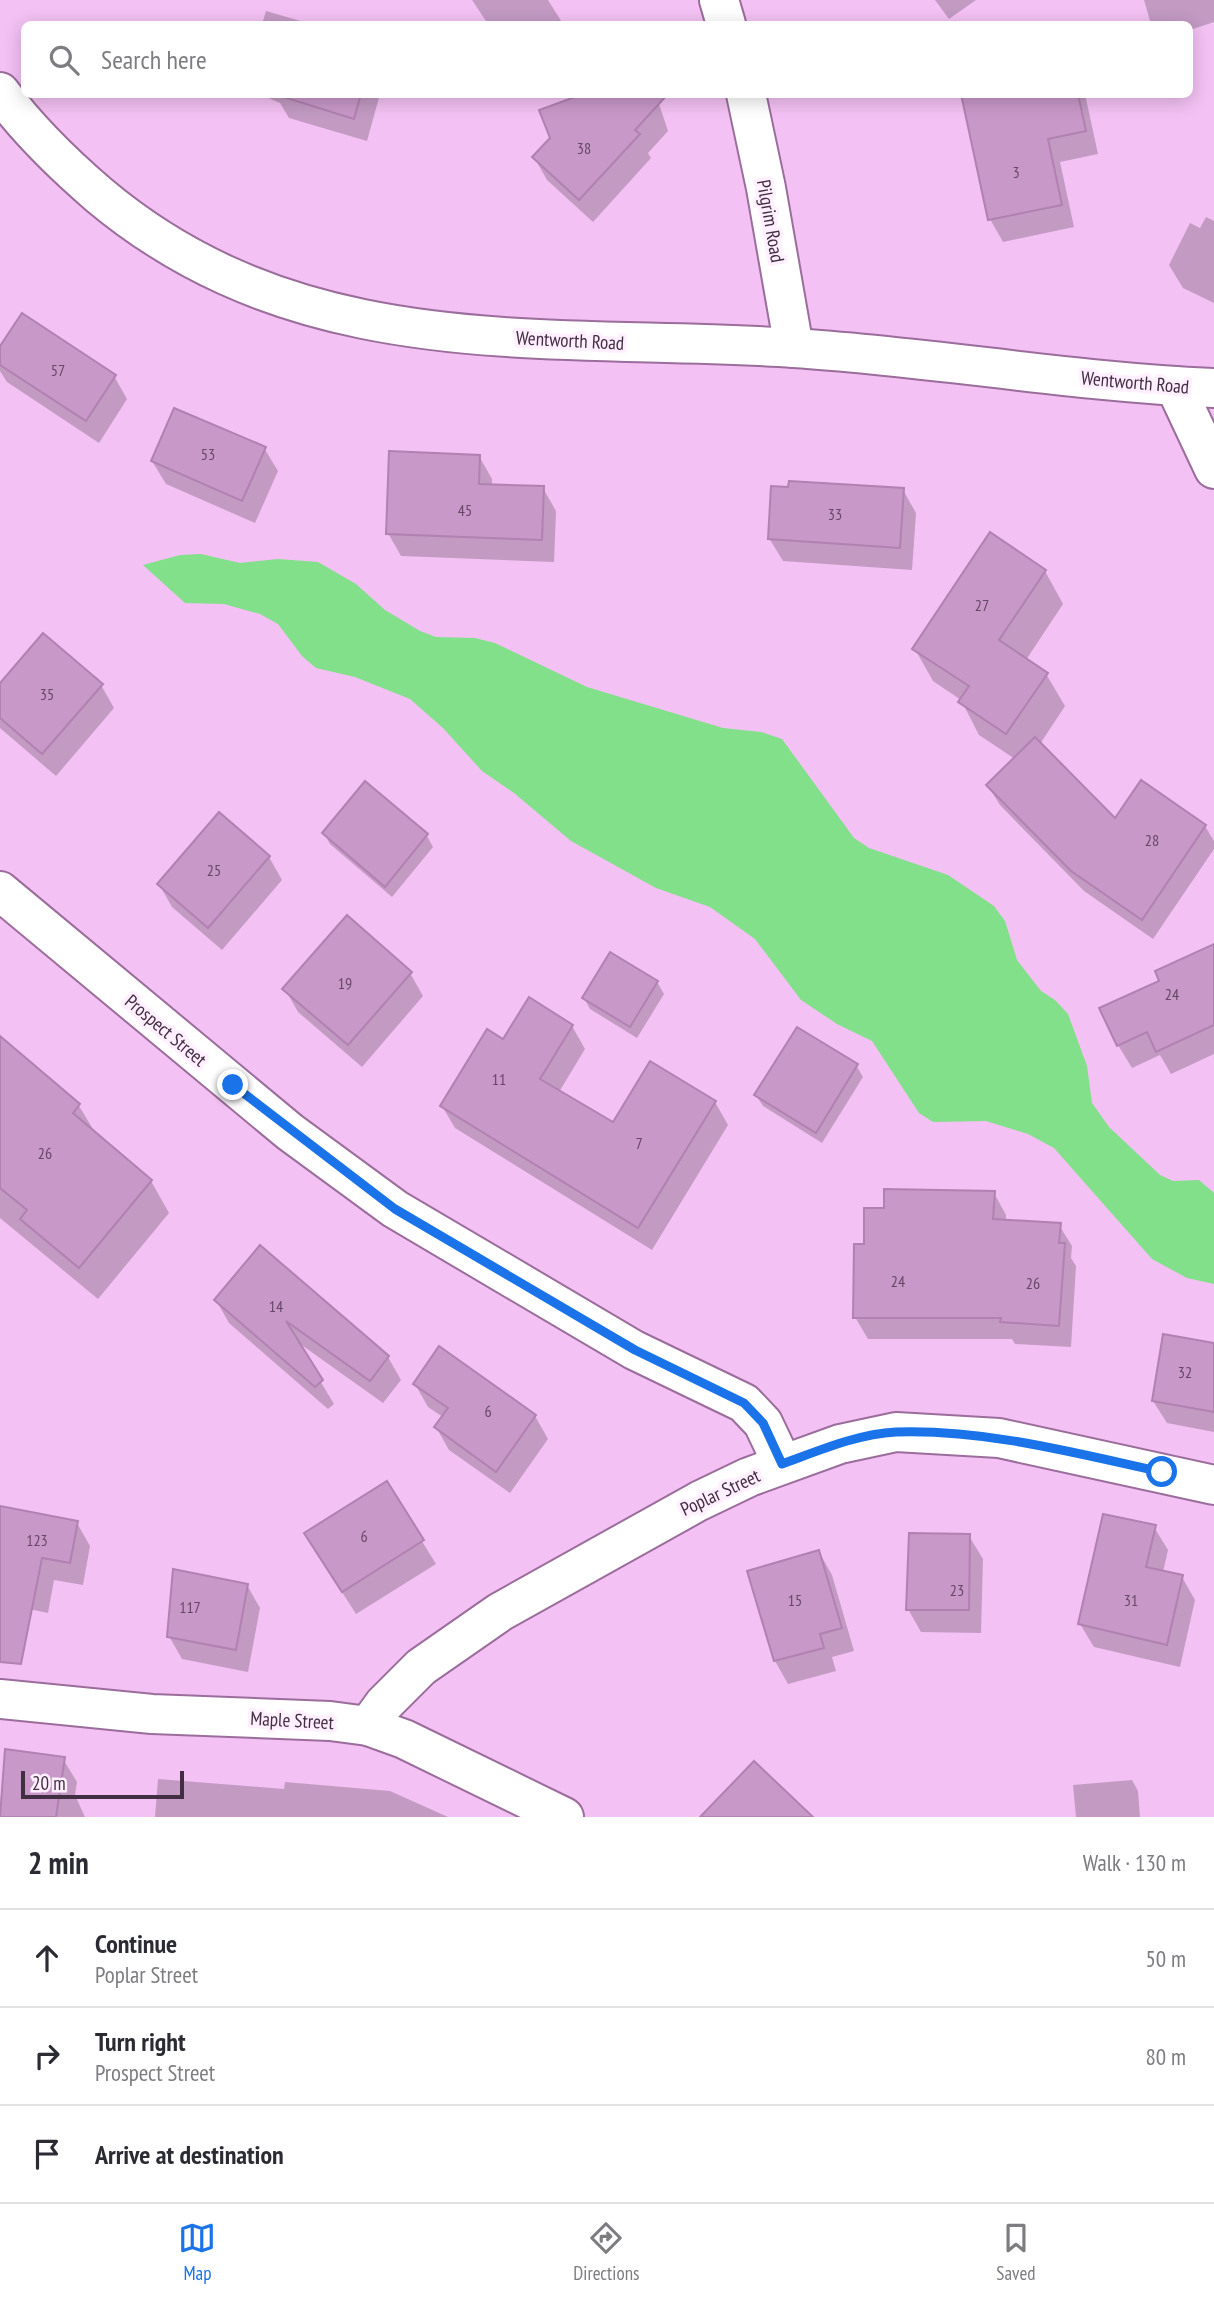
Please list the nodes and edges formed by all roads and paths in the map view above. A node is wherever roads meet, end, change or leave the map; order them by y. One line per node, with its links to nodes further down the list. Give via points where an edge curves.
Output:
1 (719, 0): 2 (street)
2 (725, 21)
3 (0, 92): 5 (street, Wentworth Road, via 61,160 139,226 212,270 275,297 354,319 419,329 590,343)
4 (747, 98): 5 (street, Pilgrim Road)
5 (794, 348): 6 (street, Wentworth Road)
6 (1175, 386): 7 (street, Wentworth Road); 8 (street)
7 (1214, 388)
8 (1214, 469)
9 (0, 891): 10 (street, Prospect Street, via 281,1125 395,1209 635,1350 744,1403 763,1423)
10 (782, 1464): 11 (street, Poplar Street, via 856,1439 896,1432 999,1438); 13 (street, Poplar Street, via 668,1517 500,1612 421,1667)
11 (1214, 1485)
12 (0, 1699): 13 (street, Maple Street, via 152,1714)
13 (368, 1726): 14 (street, Maple Street)
14 (564, 1817)

